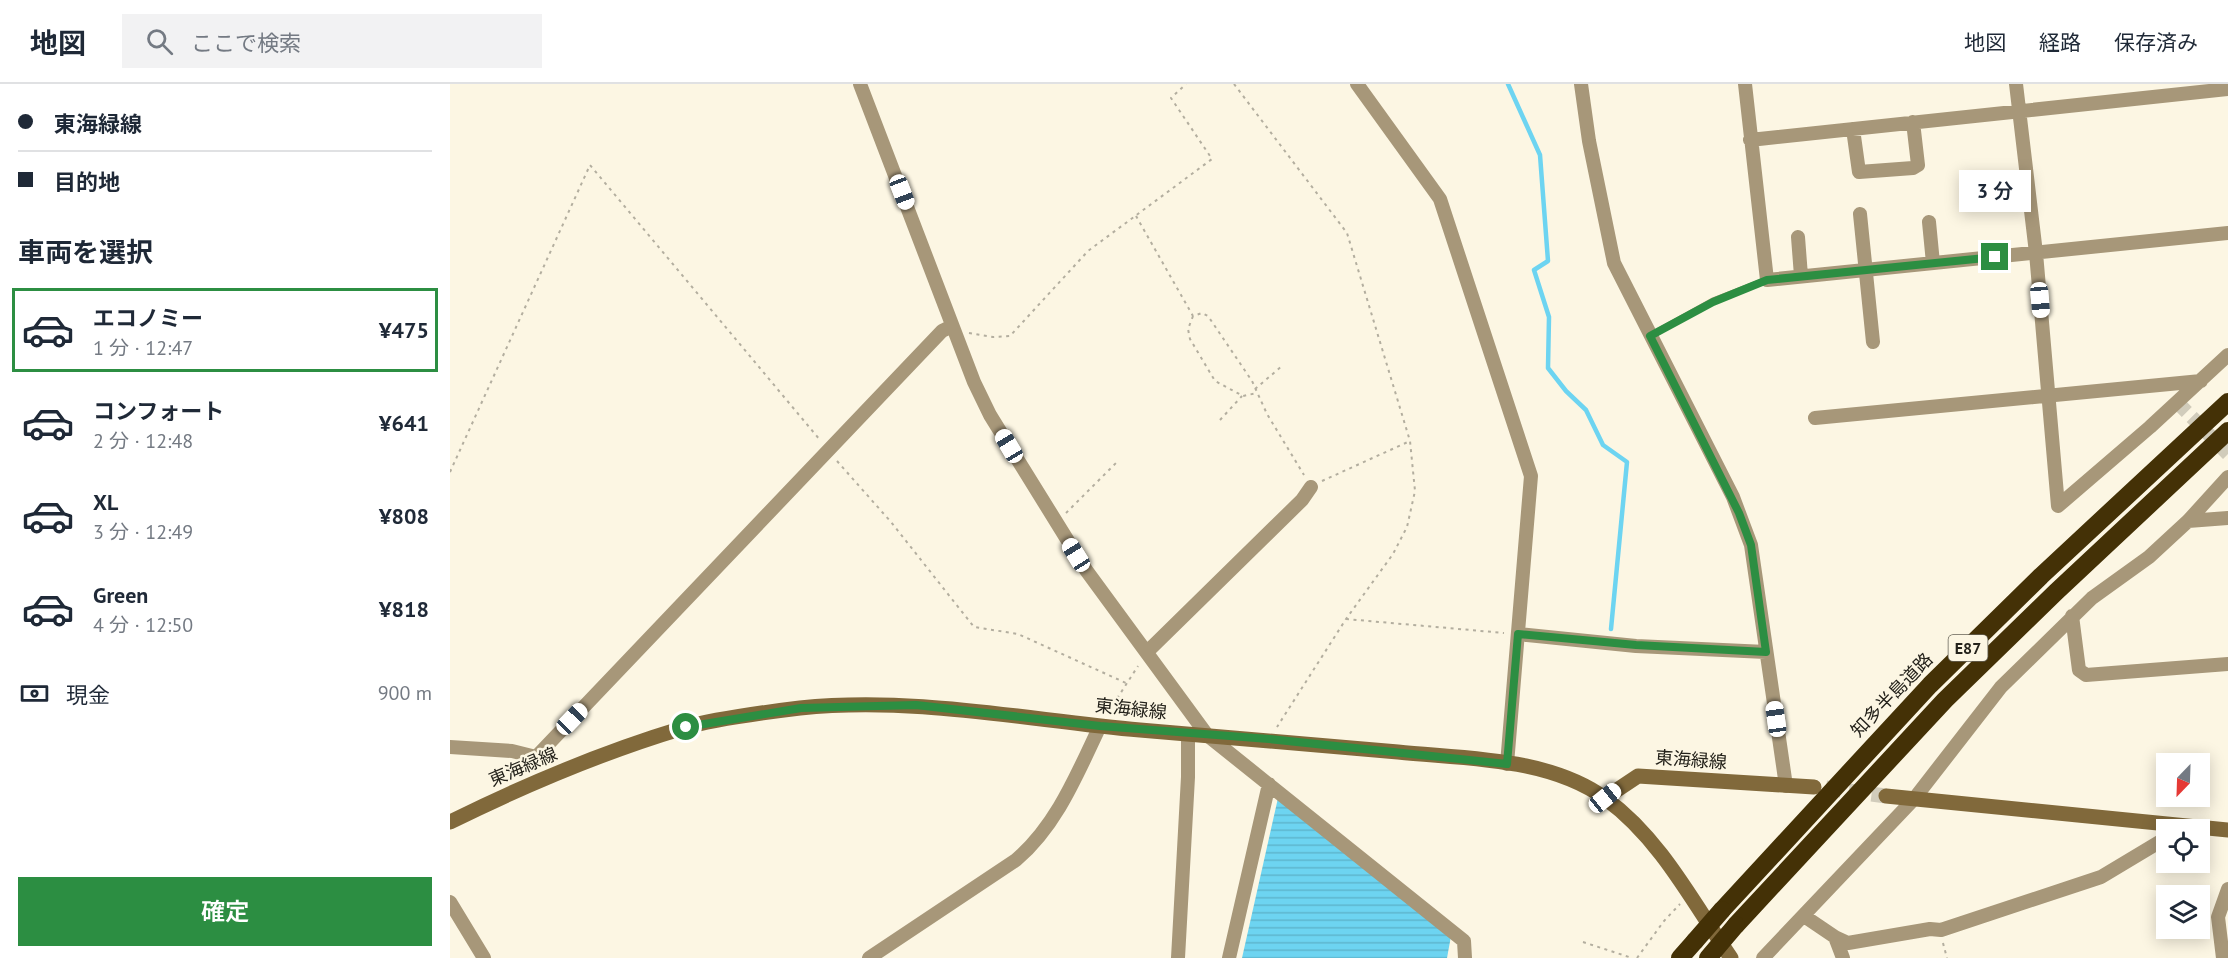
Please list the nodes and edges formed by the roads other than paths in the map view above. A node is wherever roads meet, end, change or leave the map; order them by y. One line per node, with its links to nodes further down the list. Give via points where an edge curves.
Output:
1 (860, 84): 20 (street)
2 (1357, 84): 34 (street, via 1440,200 1531,476)
3 (1581, 84): 21 (street, via 1614,262)
4 (1745, 84): 10 (street)
5 (2016, 84): 7 (street)
6 (2228, 89): 7 (street)
7 (2018, 111): 8 (street); 15 (street)
8 (1913, 122): 9 (street); 9 (street, via 1918,165 1913,168 1859,172)
9 (1853, 129): 10 (street)
10 (1750, 140): 19 (street)
11 (1860, 214): 17 (street)
12 (1929, 222): 16 (street)
13 (2228, 233): 15 (street)
14 (1798, 237): 18 (street)
15 (2036, 253): 16 (street); 25 (street)
16 (1933, 263): 17 (street)
17 (1866, 270): 18 (street); 22 (street)
18 (1802, 276): 19 (street)
19 (1767, 280): 21 (lane, via 1713,302)
20 (952, 326): 36 (street, via 990,415 1086,570); 42 (street, via 942,331)
21 (1650, 336): 35 (street, via 1733,497 1751,545)
22 (1873, 342)
23 (2228, 355): 24 (street)
24 (2201, 381): 25 (street); 25 (street, via 2058,506)
25 (2049, 394): 27 (street)
26 (2228, 402): 65 (highway, 知多半島道路 / E87, bridge, via 1930,685)
27 (1815, 418)
28 (2228, 431): 66 (highway, E87, bridge, via 1945,700)
29 (2228, 477): 32 (street)
30 (1311, 487): 36 (street)
31 (2228, 518): 32 (street)
32 (2188, 521): 33 (street, via 2150,557)
33 (2072, 616): 37 (street, via 2079,670 2086,675); 50 (street, via 2001,687)
34 (1518, 634): 35 (street); 43 (street)
35 (1766, 652): 46 (street)
36 (1148, 654): 40 (street)
37 (2228, 664)
38 (1100, 726): 39 (main road, 東海緑線); 44 (main road, 東海緑線, via 916,705 801,708 686,727); 61 (street, via 1068,791 1035,843 1016,860)
39 (1188, 734): 40 (main road, 東海緑線); 62 (street)
40 (1207, 735): 43 (main road, 東海緑線); 45 (street)
41 (450, 747): 42 (street, via 512,751)
42 (536, 757): 44 (street)
43 (1507, 764): 49 (main road, 東海緑線, via 1559,776)
44 (542, 778): 51 (main road, 東海緑線)
45 (1269, 784): 63 (street); 64 (street, via 1464,940)
46 (1786, 786): 47 (main road, 東海緑線); 49 (main road, 東海緑線, via 1638,776)
47 (1814, 787)
48 (1886, 796): 50 (main road)
49 (1605, 798): 67 (main road, via 1664,859)
50 (1914, 799): 52 (main road); 58 (street)
51 (450, 822)
52 (2156, 825)
53 (2210, 829): 54 (main road)
54 (2228, 830)
55 (2156, 844): 59 (street, via 2100,877 1941,930 1848,943)
56 (2228, 889): 70 (street, via 2218,917)
57 (450, 902): 60 (street)
58 (1804, 916): 59 (street); 68 (street)
59 (1835, 937): 69 (street)
60 (484, 958)
61 (869, 958)
62 (1178, 958)
63 (1229, 958)
64 (1465, 958)
65 (1680, 958)
66 (1708, 958)
67 (1731, 958)
68 (1763, 958)
69 (1843, 958)
70 (2223, 958)

